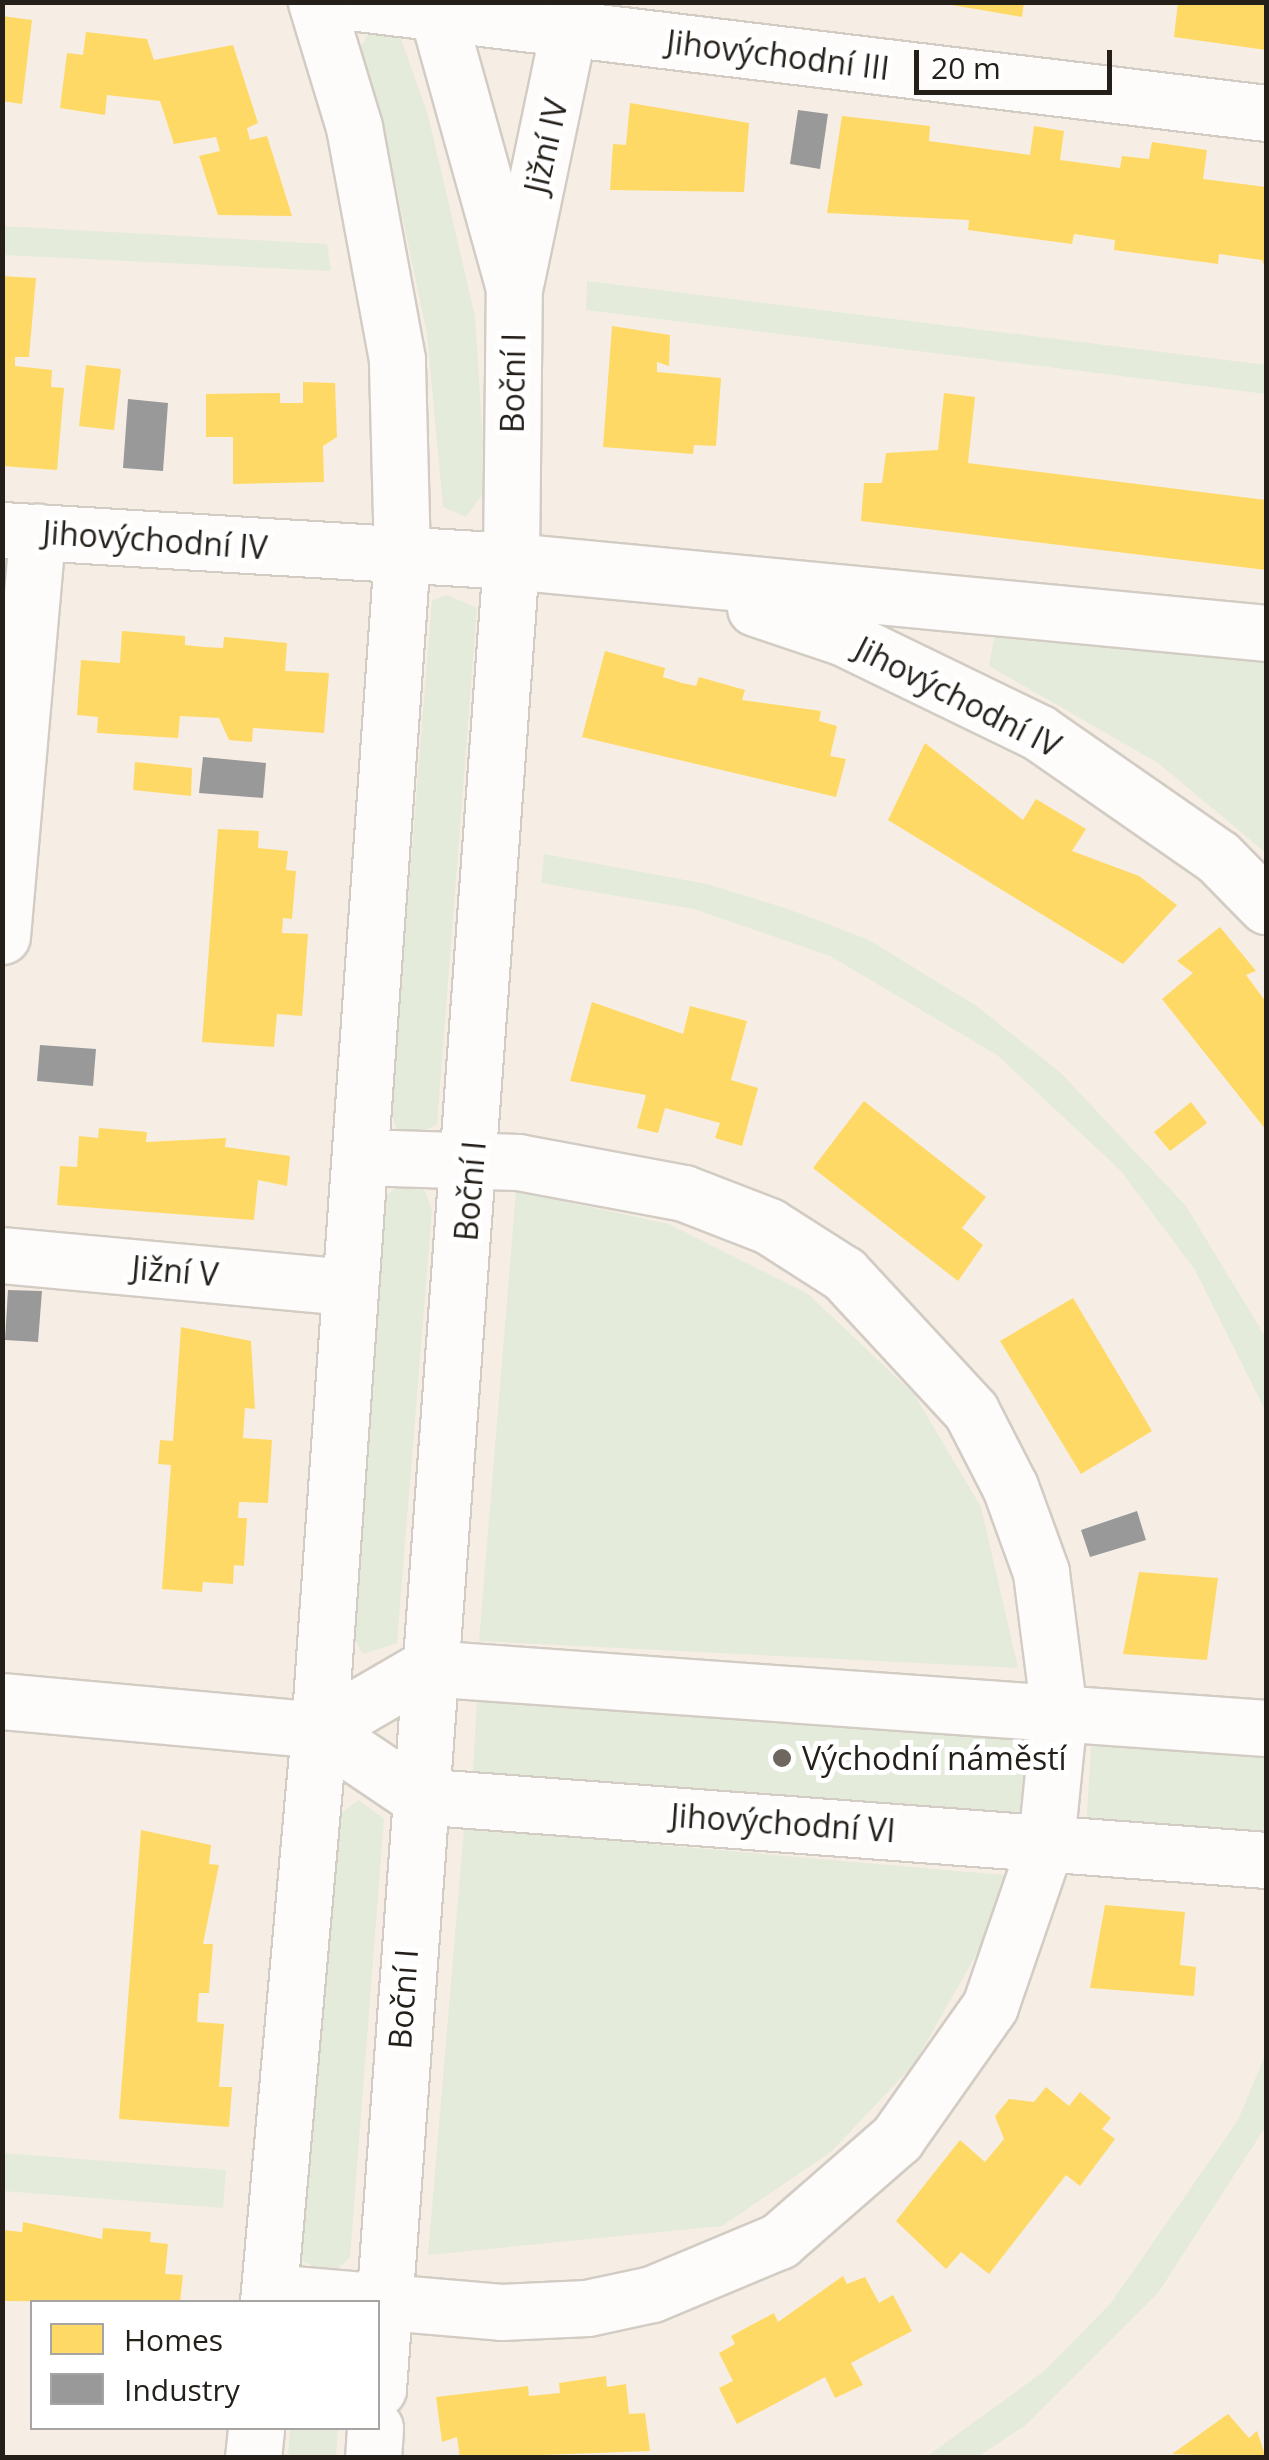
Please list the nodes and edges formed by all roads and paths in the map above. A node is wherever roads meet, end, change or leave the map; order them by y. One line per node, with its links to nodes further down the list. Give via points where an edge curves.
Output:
1 (316, 2): 8 (street, via 354,128 397,359)
2 (350, 2): 3 (street, Jihovýchodní III)
3 (437, 10): 4 (street, Jihovýchodní III); 6 (street, Boční I)
4 (573, 17): 5 (street, Jihovýchodní III); 6 (street, Jižní IV)
5 (1266, 113)
6 (514, 288): 9 (street, Boční I)
7 (20, 531): 8 (street, Jihovýchodní IV); 13 (street)
8 (402, 556): 9 (street, Jihovýchodní IV); 14 (street)
9 (511, 561): 10 (street, Jihovýchodní IV); 15 (street, Boční I)
10 (667, 578): 11 (street, Jihovýchodní IV); 12 (street, Jihovýchodní IV, via 844,638 1038,732 1218,857)
11 (1266, 633)
12 (1266, 906)
13 (2, 936)
14 (360, 1156): 15 (street); 17 (street)
15 (473, 1158): 18 (street, Boční I); 20 (street, via 684,1193 769,1226 872,1301 971,1411 1010,1487 1041,1572)
16 (2, 1255): 17 (street, Jižní V)
17 (347, 1286): 22 (street)
18 (426, 1668): 20 (street); 22 (street); 23 (street, Boční I)
19 (2, 1702): 22 (street, Jihovýchodní VI)
20 (1059, 1714): 21 (street); 24 (street)
21 (1266, 1728)
22 (319, 1730): 23 (street, Jihovýchodní VI); 26 (street)
23 (417, 1796): 24 (street, Jihovýchodní VI); 29 (street, Boční I)
24 (1046, 1843): 25 (street, Jihovýchodní VI); 29 (street, via 1004,1974 948,2074 840,2195 779,2241 652,2294 588,2308)
25 (1266, 1860)
26 (268, 2297): 27 (street)
27 (326, 2300)
28 (380, 2303): 29 (street)
29 (384, 2303): 30 (street, Boční I)
30 (380, 2360)
31 (256, 2430): 33 (street)
32 (375, 2430): 34 (street)
33 (253, 2458)
34 (373, 2458)

